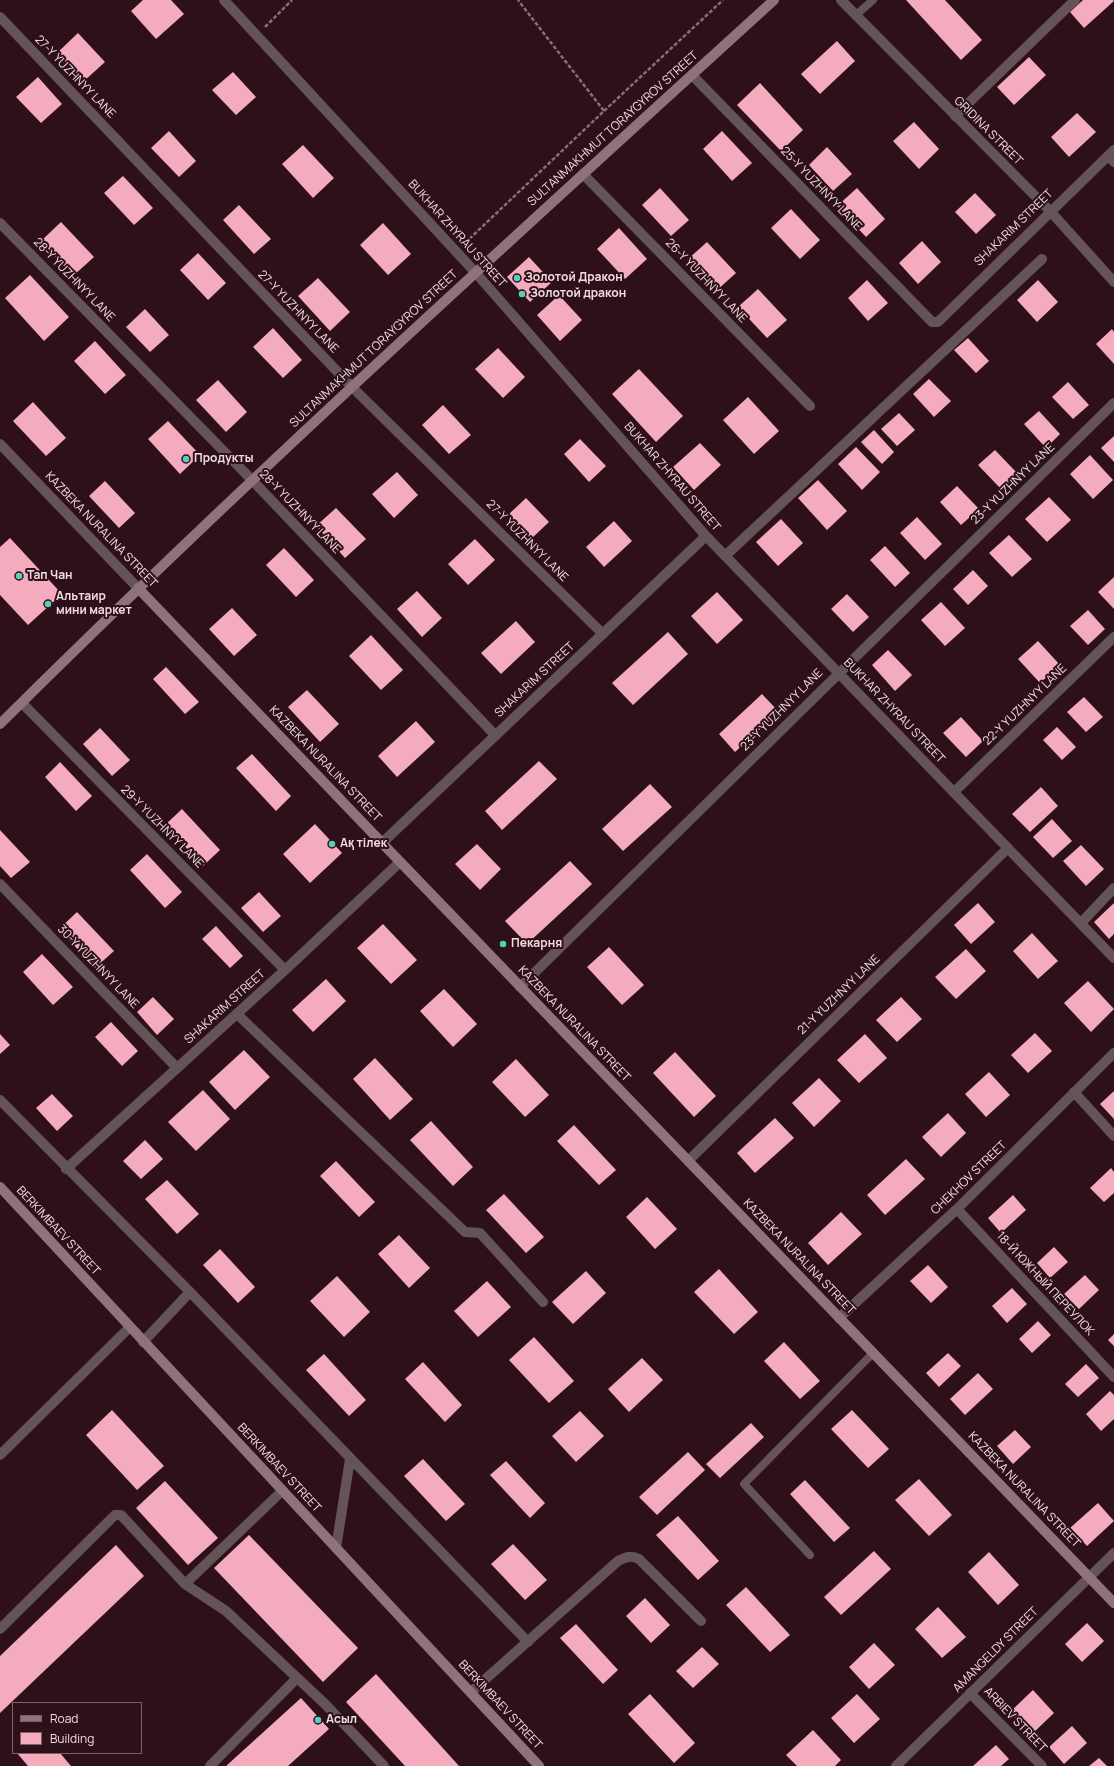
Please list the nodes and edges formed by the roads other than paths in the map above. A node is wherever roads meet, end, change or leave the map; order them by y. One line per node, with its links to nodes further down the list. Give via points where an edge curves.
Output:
1 (224, 0): 15 (street, BUKHAR ZHYRAU STREET)
2 (774, 0): 8 (street, SULTANMAKHMUT TORAYGYROV STREET)
3 (841, 0): 6 (street, GRIDINA STREET)
4 (873, 0): 6 (lane)
5 (1075, 0): 9 (street)
6 (856, 15): 9 (street, GRIDINA STREET)
7 (0, 17): 18 (street, 27-Y YUZHNYY LANE)
8 (692, 75): 11 (street, SULTANMAKHMUT TORAYGYROV STREET); 17 (street, 25-Y YUZHNYY LANE)
9 (955, 116): 12 (street, GRIDINA STREET)
10 (1112, 157): 12 (street, SHAKARIM STREET)
11 (583, 174): 15 (street, SULTANMAKHMUT TORAYGYROV STREET); 20 (street, 26-Y YUZHNYY LANE)
12 (1050, 211): 16 (street, GRIDINA STREET); 17 (street, SHAKARIM STREET, via 938,322)
13 (0, 223): 22 (street, 28-Y YUZHNYY LANE)
14 (1042, 259): 24 (street)
15 (475, 272): 18 (street, SULTANMAKHMUT TORAYGYROV STREET); 23 (street, BUKHAR ZHYRAU STREET)
16 (1114, 282)
17 (932, 322)
18 (352, 387): 22 (street, SULTANMAKHMUT TORAYGYROV STREET); 26 (street, 27-Y YUZHNYY LANE)
19 (1114, 403): 28 (street, 23-Y YUZHNYY LANE)
20 (810, 406)
21 (0, 444): 25 (street, KAZBEKA NURALINA STREET)
22 (252, 480): 25 (street, SULTANMAKHMUT TORAYGYROV STREET); 31 (street, 28-Y YUZHNYY LANE)
23 (706, 536): 24 (street, BUKHAR ZHYRAU STREET); 26 (street, SHAKARIM STREET)
24 (725, 556): 28 (street, BUKHAR ZHYRAU STREET)
25 (138, 588): 29 (street, SULTANMAKHMUT TORAYGYROV STREET); 33 (street, KAZBEKA NURALINA STREET)
26 (603, 634): 31 (street, SHAKARIM STREET)
27 (1114, 637): 32 (street, 22-Y YUZHNYY LANE)
28 (838, 672): 32 (street, BUKHAR ZHYRAU STREET); 41 (street, 23-Y YUZHNYY LANE)
29 (22, 703): 30 (street, SULTANMAKHMUT TORAYGYROV STREET); 40 (street, 29-Y YUZHNYY LANE)
30 (0, 724)
31 (495, 736): 33 (street, SHAKARIM STREET)
32 (954, 792): 34 (street, BUKHAR ZHYRAU STREET)
33 (382, 843): 35 (street, KAZBEKA NURALINA STREET)
34 (1008, 848): 38 (street, BUKHAR ZHYRAU STREET); 48 (street, 21-Y YUZHNYY LANE)
35 (400, 862): 40 (street, SHAKARIM STREET); 41 (street, KAZBEKA NURALINA STREET)
36 (0, 884): 44 (street, 30-Y YUZHNYY LANE)
37 (1114, 888): 38 (street)
38 (1081, 923): 39 (street, BUKHAR ZHYRAU STREET)
39 (1114, 958)
40 (284, 970): 42 (street, SHAKARIM STREET)
41 (520, 987): 48 (street, KAZBEKA NURALINA STREET)
42 (237, 1014): 44 (street, SHAKARIM STREET); 53 (street, via 465,1232 480,1233)
43 (1114, 1053): 45 (street, CHEKHOV STREET)
44 (177, 1068): 49 (street, SHAKARIM STREET)
45 (1074, 1092): 47 (street); 51 (street, CHEKHOV STREET)
46 (0, 1100): 49 (street)
47 (1114, 1136)
48 (688, 1161): 54 (street, KAZBEKA NURALINA STREET)
49 (66, 1170): 52 (street)
50 (0, 1187): 55 (street, BERKIMBAEV STREET)
51 (957, 1209): 54 (street, CHEKHOV STREET); 58 (street, 18-Й ЮЖНЫЙ ПЕРЕУЛОК)
52 (190, 1292): 56 (street); 60 (street)
53 (543, 1302)
54 (839, 1318): 57 (street, KAZBEKA NURALINA STREET)
55 (130, 1328): 56 (street, BERKIMBAEV STREET); 59 (street)
56 (144, 1342): 61 (street, BERKIMBAEV STREET)
57 (873, 1353): 64 (lane, via 744,1484); 65 (street, KAZBEKA NURALINA STREET)
58 (1114, 1377)
59 (0, 1455)
60 (350, 1459): 62 (street); 70 (street)
61 (282, 1491): 62 (street, BERKIMBAEV STREET); 66 (street)
62 (336, 1548): 72 (street, BERKIMBAEV STREET)
63 (1114, 1553): 65 (street, AMANGELDY STREET)
64 (810, 1554)
65 (1088, 1576): 67 (street, KAZBEKA NURALINA STREET); 73 (street, AMANGELDY STREET)
66 (185, 1584): 69 (street, via 126,1519 121,1515 115,1515); 71 (street, via 226,1611)
67 (1114, 1603)
68 (701, 1621): 70 (street, via 639,1558 626,1556 618,1560)
69 (0, 1629)
70 (528, 1642): 72 (street)
71 (297, 1678): 74 (street); 75 (street)
72 (471, 1692): 76 (street, BERKIMBAEV STREET)
73 (970, 1693): 77 (street, AMANGELDY STREET); 78 (street, ARBIEV STREET)
74 (210, 1766)
75 (384, 1766)
76 (539, 1766)
77 (896, 1766)
78 (1042, 1766)

